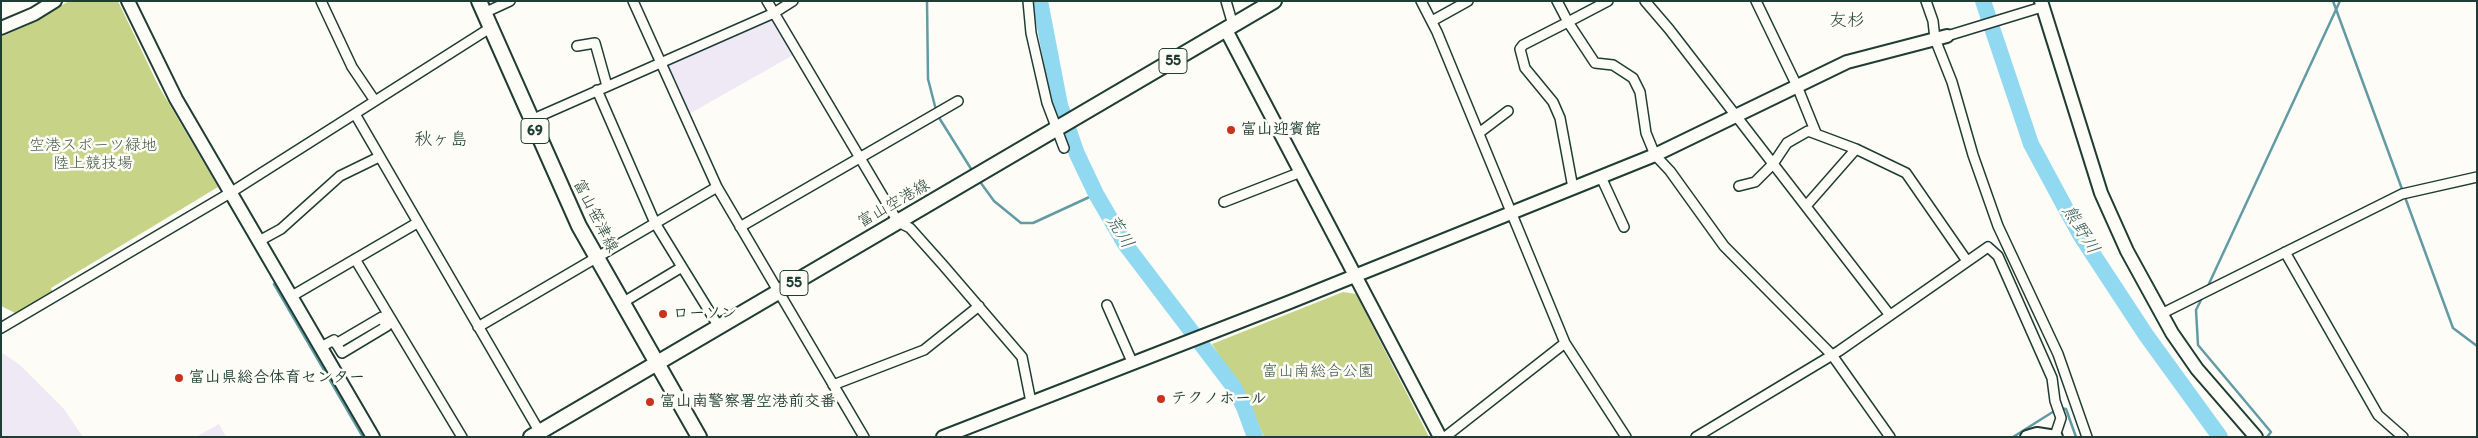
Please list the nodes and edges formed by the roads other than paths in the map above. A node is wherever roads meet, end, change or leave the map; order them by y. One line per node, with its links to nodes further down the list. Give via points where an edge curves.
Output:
1 (55, 1): 23 (street)
2 (128, 1): 53 (street, via 176,99)
3 (321, 1): 32 (street, via 352,68)
4 (510, 1): 19 (street)
5 (633, 1): 28 (street)
6 (767, 1): 20 (street)
7 (793, 1): 20 (street)
8 (1028, 1): 38 (street, via 1030,33)
9 (1226, 1): 25 (street)
10 (1274, 1): 25 (main road, 富山空港線 / 55)
11 (1421, 1): 21 (street)
12 (1468, 1): 21 (street)
13 (1557, 1): 22 (street)
14 (1608, 1): 22 (street)
15 (1645, 1): 36 (street)
16 (1756, 1): 30 (street)
17 (1926, 1): 26 (street)
18 (2037, 6): 26 (street); 75 (street, via 2101,193)
19 (482, 7): 24 (main road, 富山笹津線 / 69)
20 (774, 12): 28 (street); 45 (street)
21 (1432, 21): 39 (street)
22 (1568, 22): 43 (street, via 1595,63 1613,65 1633,78 1640,92 1646,134); 52 (street, via 1520,49 1524,68 1553,102 1560,118)
23 (1, 28)
24 (490, 28): 32 (street); 37 (main road, 富山笹津線 / 69)
25 (1230, 28): 38 (main road, 富山空港線 / 55); 47 (street)
26 (1941, 38): 30 (street, via 1847,62); 100 (street, via 1973,155 1998,226 2058,354)
27 (577, 46): 29 (street, via 595,44)
28 (660, 62): 29 (street); 51 (street)
29 (607, 86): 31 (street)
30 (1797, 86): 36 (street); 40 (street)
31 (597, 90): 37 (street); 59 (street)
32 (374, 101): 35 (street)
33 (958, 101): 45 (street)
34 (1508, 111): 39 (street)
35 (354, 114): 44 (street); 53 (street)
36 (1735, 117): 43 (street); 46 (street)
37 (531, 120): 64 (main road, 富山笹津線 / 69)
38 (1056, 129): 41 (street); 57 (main road, 富山空港線 / 55)
39 (1479, 133): 56 (street)
40 (1816, 134): 42 (street); 46 (street, via 1808,131 1787,143)
41 (1064, 148)
42 (1856, 149): 55 (street); 66 (street, via 1906,173)
43 (1655, 155): 48 (street); 82 (street, via 1724,246)
44 (380, 157): 58 (street); 62 (street, via 340,176 281,229)
45 (859, 158): 57 (street); 60 (street)
46 (1773, 164): 50 (street, via 1755,182); 55 (street)
47 (1301, 172): 54 (street); 68 (street)
48 (1601, 177): 52 (street); 61 (street)
49 (2477, 177): 63 (street, via 2402,194)
50 (1739, 186)
51 (716, 187): 59 (street); 60 (street)
52 (1573, 188): 56 (street)
53 (230, 193): 62 (street); 78 (street)
54 (1224, 202)
55 (1806, 206): 74 (street)
56 (1512, 214): 68 (street); 80 (street)
57 (898, 222): 69 (main road, 富山空港線 / 55); 73 (street, via 910,228)
58 (417, 223): 65 (street); 77 (street)
59 (655, 223): 64 (street); 67 (street)
60 (740, 227): 69 (street)
61 (1624, 227)
62 (259, 242): 70 (street)
63 (2285, 252): 75 (street); 102 (street, via 2378,415)
64 (597, 258): 71 (main road, 富山笹津線 / 69); 77 (street)
65 (356, 259): 70 (street); 76 (street)
66 (1967, 261): 74 (street); 88 (street, via 1988,247 1998,256 2052,378 2061,418)
67 (682, 267): 71 (street); 79 (street)
68 (1355, 276): 83 (street); 94 (street)
69 (779, 292): 79 (main road, 富山空港線 / 55); 85 (street)
70 (292, 296): 81 (street)
71 (622, 303): 84 (main road, 富山笹津線 / 69)
72 (1107, 305): 83 (street)
73 (979, 306): 85 (street, via 924,350); 86 (street, via 1022,357)
74 (1889, 314): 82 (street)
75 (2161, 314): 101 (street, via 2197,369)
76 (387, 320): 81 (street, via 387,326 342,353 334,340); 90 (street)
77 (478, 327): 87 (street)
78 (1, 328)
79 (718, 328): 84 (main road, 富山空港線 / 55)
80 (1565, 343): 95 (street); 96 (street)
81 (322, 347): 89 (street)
82 (1832, 355): 97 (street); 98 (street)
83 (1133, 364): 86 (street)
84 (657, 365): 87 (main road, 富山空港線 / 55); 91 (main road, 富山笹津線 / 69)
85 (833, 385): 92 (street)
86 (1031, 402): 93 (street)
87 (538, 435)
88 (2055, 436): 99 (street, via 2037,434)
89 (373, 437)
90 (462, 437)
91 (699, 437)
92 (864, 437)
93 (942, 437)
94 (1440, 437)
95 (1445, 437)
96 (1626, 437)
97 (1696, 437)
98 (1890, 437)
99 (2027, 437)
100 (2087, 437)
101 (2256, 437)
102 (2403, 437)

